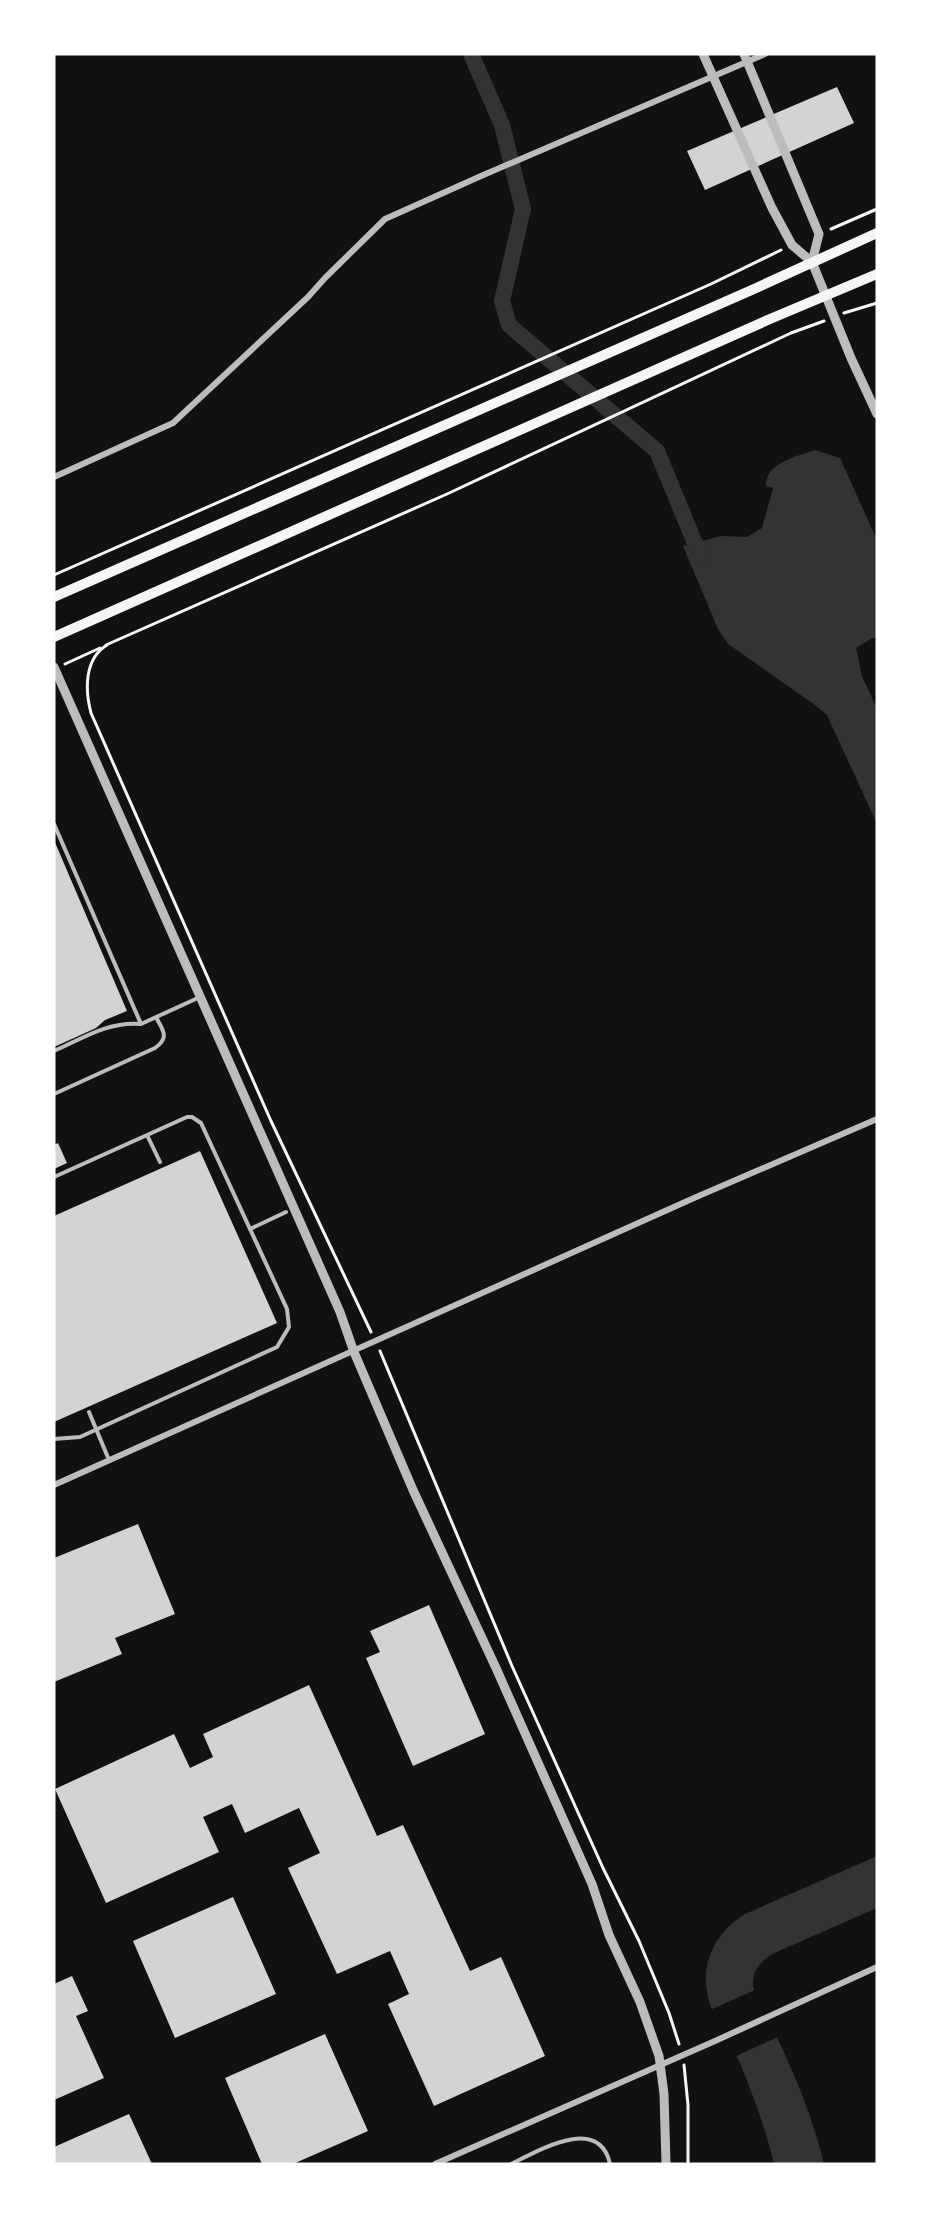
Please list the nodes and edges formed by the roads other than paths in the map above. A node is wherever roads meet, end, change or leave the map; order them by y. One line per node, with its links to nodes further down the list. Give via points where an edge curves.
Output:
1 (703, 54): 4 (street)
2 (765, 54): 3 (street)
3 (746, 58): 4 (street); 6 (street, via 819,234)
4 (712, 77): 6 (street, via 772,208 792,245); 10 (street, via 385,219 173,423)
5 (877, 233): 6 (main road)
6 (812, 262): 8 (street); 11 (main road)
7 (877, 274): 8 (main road)
8 (826, 295): 9 (street); 12 (main road)
9 (877, 414)
10 (54, 477)
11 (54, 597)
12 (54, 637)
13 (55, 669): 15 (street)
14 (54, 824): 17 (lane)
15 (200, 997): 16 (lane); 26 (street, via 340,1312)
16 (156, 1017): 17 (lane); 19 (lane, via 163,1042)
17 (141, 1024): 18 (lane, via 123,1022)
18 (54, 1051)
19 (54, 1094)
20 (877, 1119): 26 (street)
21 (147, 1135): 22 (lane); 23 (lane); 25 (lane, via 187,1117 201,1123)
22 (160, 1162)
23 (54, 1177)
24 (286, 1212): 25 (lane)
25 (250, 1229): 28 (lane, via 287,1310 289,1326 278,1347)
26 (354, 1352): 30 (street); 33 (street, via 592,1884 609,1935 640,2002)
27 (89, 1413): 28 (lane)
28 (95, 1428): 29 (lane, via 80,1437); 30 (lane)
29 (54, 1439)
30 (110, 1460): 31 (street)
31 (54, 1485)
32 (877, 1967): 33 (street)
33 (660, 2065): 34 (street); 37 (street)
34 (435, 2164)
35 (511, 2164): 36 (lane, via 560,2140 575,2138 598,2143)
36 (610, 2164)
37 (666, 2164)

